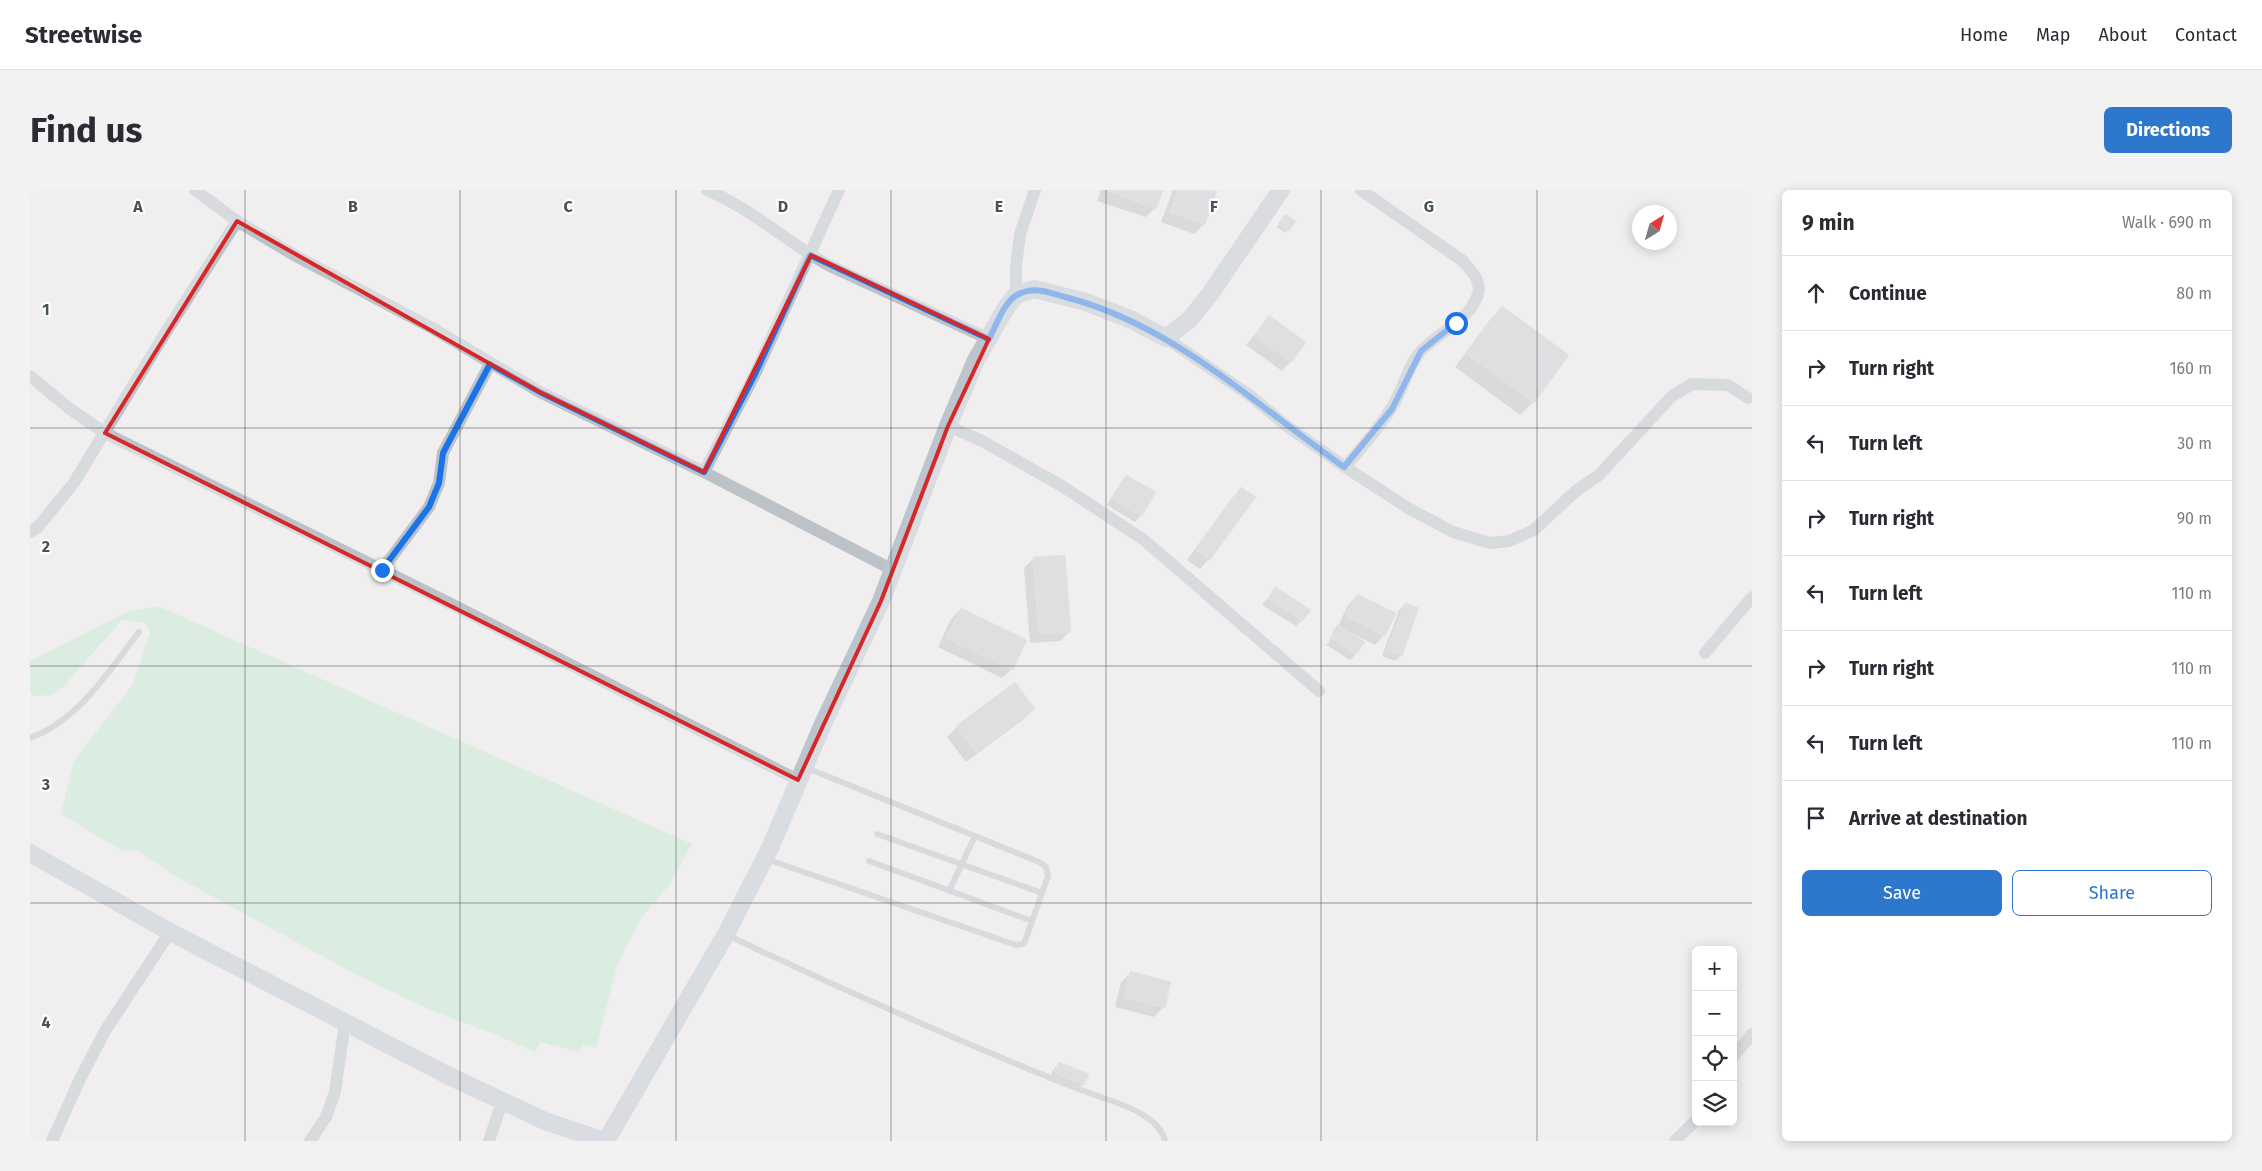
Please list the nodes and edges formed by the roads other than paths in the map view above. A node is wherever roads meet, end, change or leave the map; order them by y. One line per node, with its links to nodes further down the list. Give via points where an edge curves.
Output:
1 (195, 190): 7 (street)
2 (708, 190): 8 (street, via 778,230)
3 (839, 190): 8 (street)
4 (1035, 190): 9 (street, via 1020,234)
5 (1281, 190): 10 (street, via 1210,294 1190,318)
6 (1361, 190): 17 (street, via 1463,261 1479,285 1478,294 1456,323 1416,357 1392,409)
7 (237, 220): 12 (street, via 294,255 434,329); 16 (street)
8 (810, 255): 11 (street); 18 (street, via 755,374)
9 (1016, 295): 10 (street, via 1034,289 1086,302); 11 (street)
10 (1166, 338): 17 (street, via 1252,397)
11 (989, 339): 15 (street, via 976,360)
12 (490, 364): 18 (street); 20 (street, via 443,453 439,483 429,507)
13 (30, 376): 16 (street)
14 (1751, 398): 17 (street, via 1728,385 1692,384 1672,396 1599,475 1576,491 1534,530 1509,541 1490,543 1453,532)
15 (948, 426): 21 (street); 25 (street, via 982,441 1062,486 1144,540)
16 (105, 433): 19 (street, via 73,484 37,528); 20 (street)
17 (1344, 467)
18 (704, 472): 21 (street)
19 (30, 532)
20 (382, 570): 27 (street)
21 (893, 570): 27 (street)
22 (1752, 597): 24 (street)
23 (139, 632): 26 (lane, via 94,689 62,721)
24 (1705, 653)
25 (1319, 691)
26 (30, 738)
27 (801, 774): 29 (lane); 31 (street)
28 (877, 834): 33 (lane)
29 (975, 836): 33 (lane); 35 (lane, via 1046,867 1048,876)
30 (30, 853): 37 (street)
31 (765, 858): 36 (lane, via 1016,945 1023,944); 38 (street)
32 (869, 861): 34 (lane)
33 (962, 864): 34 (lane); 35 (lane)
34 (949, 891): 36 (lane)
35 (1042, 893): 36 (lane)
36 (1032, 922)
37 (170, 932): 39 (street); 44 (street, via 105,1030)
38 (726, 934): 47 (street); 48 (lane, via 879,1006 1065,1085 1135,1111 1151,1120)
39 (345, 1022): 42 (street); 45 (street, via 335,1092 326,1117)
40 (1752, 1034): 41 (street)
41 (1737, 1052)
42 (502, 1102): 46 (street); 47 (street, via 545,1121)
43 (1692, 1124): 49 (street)
44 (52, 1141)
45 (310, 1141)
46 (489, 1141)
47 (605, 1141)
48 (1165, 1141)
49 (1675, 1141)

